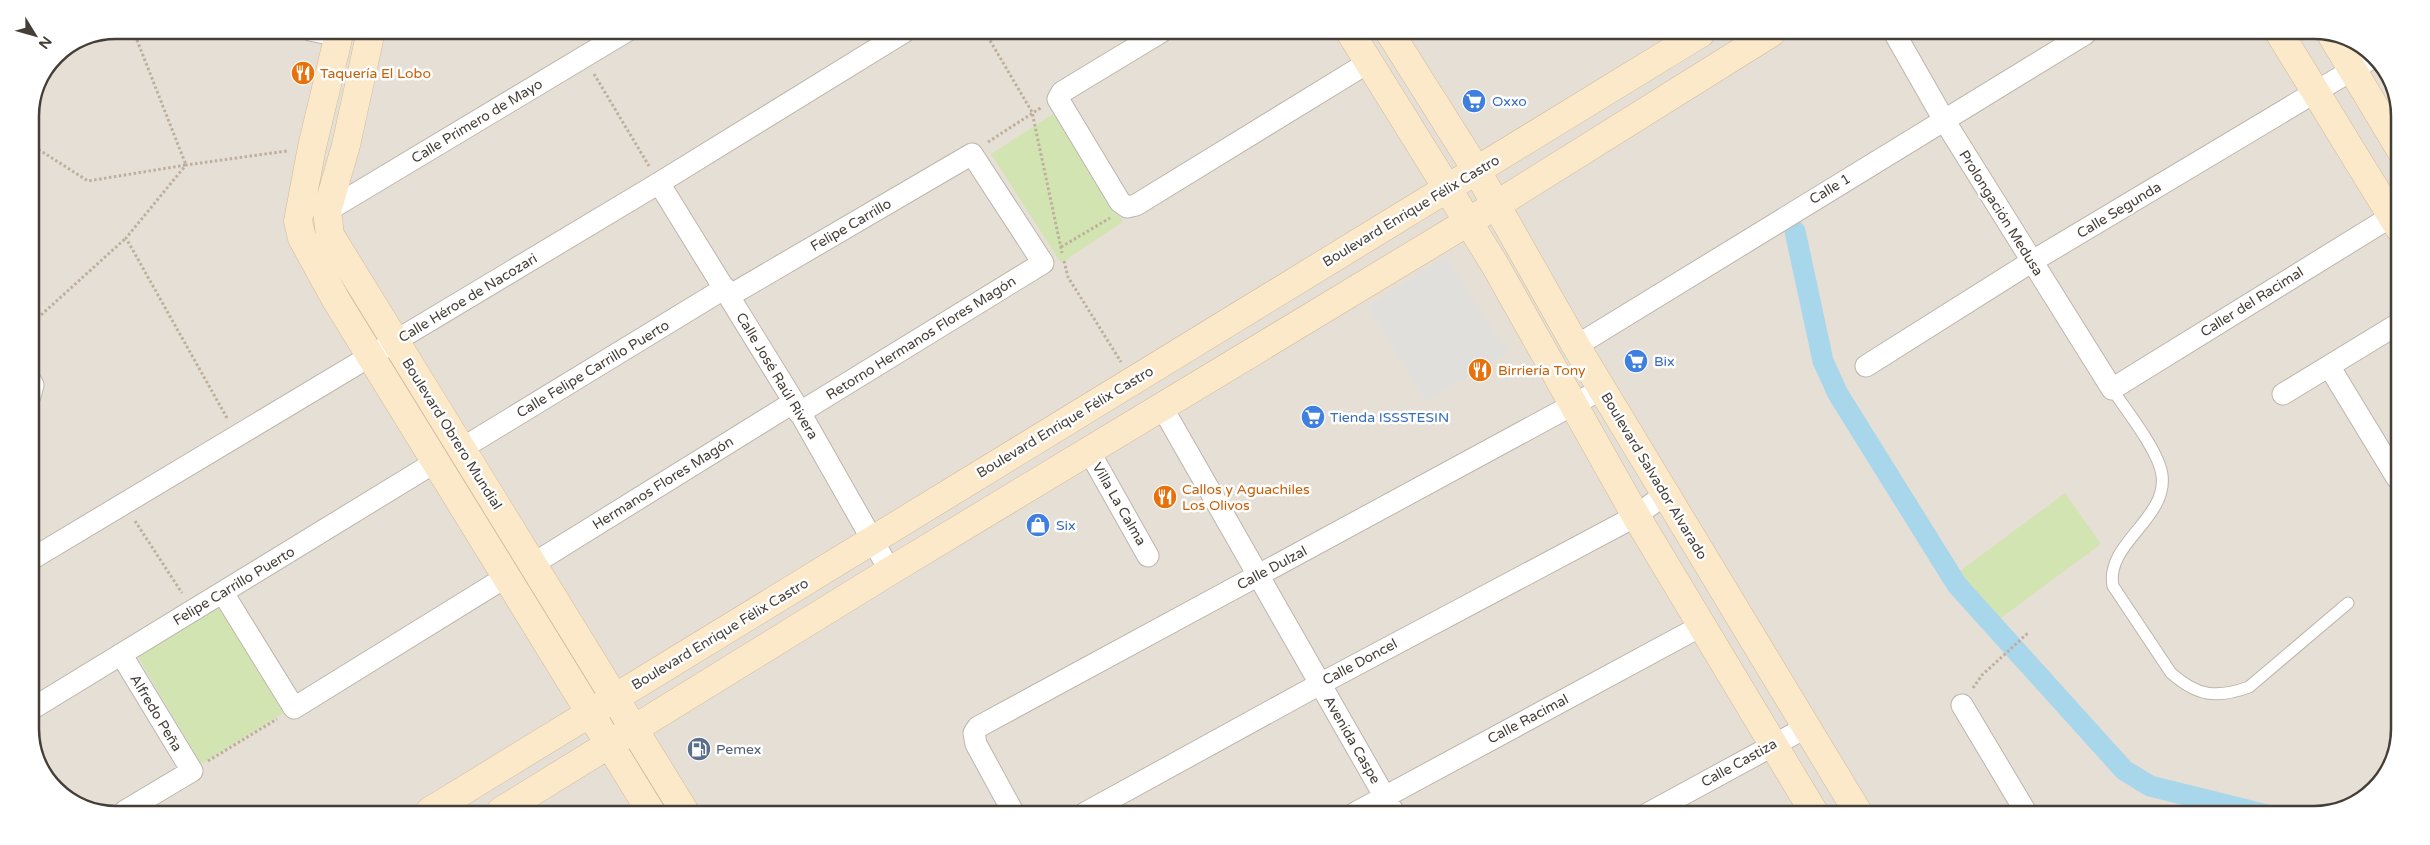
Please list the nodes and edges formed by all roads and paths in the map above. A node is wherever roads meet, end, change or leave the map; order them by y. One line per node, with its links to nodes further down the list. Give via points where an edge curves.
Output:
1 (137, 39): 29 (path)
2 (339, 39): 26 (street, Boulevard Obrero Mundial)
3 (369, 39): 35 (street, Boulevard Obrero Mundial, via 346,145)
4 (614, 39): 16 (street, Calle Primero de Mayo)
5 (893, 39): 31 (street, Calle Héroe de Nacozari)
6 (989, 39): 23 (path)
7 (1149, 39): 21 (street, via 1062,92)
8 (1354, 39): 17 (street)
9 (1395, 39): 19 (street, Boulevard Salvador Alvarado)
10 (1691, 39): 30 (street, Boulevard Enrique Félix Castro)
11 (1761, 39): 33 (street)
12 (1898, 39): 24 (street, Prolongación Medusa)
13 (2077, 39): 24 (street, Calle 1)
14 (2283, 39): 20 (street)
15 (2342, 44): 18 (street)
16 (584, 57): 31 (path); 35 (street, Calle Primero de Mayo)
17 (1369, 62): 22 (street); 34 (street)
18 (2363, 64): 20 (street, Calle Segunda); 25 (street)
19 (1421, 83): 22 (street); 30 (street, Boulevard Salvador Alvarado)
20 (2316, 92): 36 (street); 41 (street, Calle Segunda)
21 (1058, 99): 23 (path); 34 (street, via 1120,202)
22 (1392, 100): 32 (street)
23 (1032, 112): 28 (path); 40 (path)
24 (1944, 120): 41 (street, Prolongación Medusa); 47 (street, Calle 1)
25 (2391, 128)
26 (312, 147): 29 (path); 48 (street, Boulevard Obrero Mundial, via 298,221 302,238)
27 (39, 150): 29 (path, via 88,181)
28 (972, 154): 42 (street); 43 (street, Felipe Carrillo)
29 (186, 165): 39 (path)
30 (1477, 171): 32 (street, Boulevard Enrique Félix Castro); 33 (street, Boulevard Salvador Alvarado)
31 (659, 183): 43 (street, Calle José Raúl Rivera); 46 (street, Calle Héroe de Nacozari)
32 (1448, 189): 37 (street); 51 (street, Boulevard Enrique Félix Castro)
33 (1496, 204): 37 (street); 47 (street, Boulevard Salvador Alvarado)
34 (1128, 208): 40 (path)
35 (327, 211): 46 (street, Boulevard Obrero Mundial, via 330,235)
36 (2391, 215)
37 (1468, 221): 55 (street, via 1496,264); 56 (street)
38 (2391, 224): 53 (street, Caller del Racimal)
39 (126, 238): 44 (path); 58 (path)
40 (1061, 247): 42 (path); 51 (path, via 1068,277)
41 (2031, 262): 49 (street, Calle Segunda); 53 (street, Prolongación Medusa)
42 (1043, 263): 57 (street, Retorno Hermanos Flores Magón)
43 (727, 292): 57 (street, Calle José Raúl Rivera); 59 (street, Calle Felipe Carrillo Puerto)
44 (39, 317)
45 (2391, 328): 50 (street)
46 (395, 342): 48 (street, Calle Héroe de Nacozari); 59 (street, Boulevard Obrero Mundial)
47 (1576, 346): 52 (street, Boulevard Salvador Alvarado)
48 (372, 356): 58 (street, Calle Héroe de Nacozari); 61 (street, Boulevard Obrero Mundial)
49 (1866, 366)
50 (2329, 366): 54 (street); 62 (street)
51 (1134, 381): 68 (street, Boulevard Enrique Félix Castro)
52 (1602, 389): 55 (street, Calle Dulzal); 63 (street, Boulevard Salvador Alvarado)
53 (2112, 389): 76 (lane, via 2157,457 2163,475 2154,507 2115,563 2111,575 2113,586 2171,674 2198,692 2217,695 2249,687)
54 (2283, 394)
55 (1573, 406): 66 (street); 73 (street, Calle Dulzal)
56 (1162, 407): 60 (street); 73 (street, Avenida Caspe)
57 (796, 408): 68 (street, Calle José Raúl Rivera); 71 (street, Hermanos Flores Magón)
58 (238, 436): 64 (street, Calle Héroe de Nacozari)
59 (461, 449): 65 (street, Boulevard Obrero Mundial)
60 (1089, 451): 70 (street, Villa La Calma); 72 (street)
61 (437, 461): 67 (street, Boulevard Obrero Mundial); 75 (street, Felipe Carrillo Puerto)
62 (2391, 468)
63 (1665, 494): 66 (street, Calle Doncel); 88 (street, Boulevard Salvador Alvarado)
64 (124, 504): 69 (street, Calle Héroe de Nacozari); 77 (path)
65 (501, 513): 67 (street); 71 (street, Boulevard Obrero Mundial)
66 (1636, 516): 78 (street); 82 (street, Calle Doncel)
67 (477, 527): 74 (street, Boulevard Obrero Mundial)
68 (872, 540): 72 (street, Calle José Raúl Rivera); 83 (street, Boulevard Enrique Félix Castro)
69 (39, 555)
70 (1148, 556)
71 (533, 564): 83 (street, Boulevard Obrero Mundial)
72 (890, 571): 89 (street)
73 (1258, 576): 82 (street, Avenida Caspe); 99 (street, Calle Dulzal, via 978,727 974,734 976,744)
74 (506, 577): 86 (street); 87 (street, Boulevard Obrero Mundial)
75 (223, 592): 77 (street, Felipe Carrillo Puerto); 86 (street)
76 (2348, 603)
77 (193, 610): 80 (street, Felipe Carrillo Puerto)
78 (1701, 626): 90 (street); 93 (street, Calle Racimal)
79 (2029, 632): 81 (path)
80 (121, 654): 84 (street, Felipe Carrillo Puerto); 92 (street, Alfredo Peña)
81 (1982, 675)
82 (1320, 684): 93 (street, Avenida Caspe); 100 (street, Calle Doncel)
83 (614, 698): 87 (street, Boulevard Enrique Félix Castro); 89 (street, Boulevard Obrero Mundial)
84 (39, 704)
85 (1962, 704): 104 (street)
86 (294, 708): 92 (path)
87 (590, 713): 91 (street, Boulevard Obrero Mundial); 95 (street, Boulevard Enrique Félix Castro)
88 (1805, 728): 90 (street, Calle Castiza); 103 (street, Boulevard Salvador Alvarado)
89 (634, 730): 91 (street); 98 (street, Boulevard Obrero Mundial)
90 (1773, 744): 101 (street, Calle Castiza); 102 (street)
91 (610, 745): 96 (street); 97 (street, Boulevard Obrero Mundial)
92 (192, 771): 94 (street)
93 (1389, 805)
94 (133, 806)
95 (438, 806)
96 (509, 806)
97 (647, 806)
98 (681, 806)
99 (1010, 806)
100 (1096, 806)
101 (1661, 806)
102 (1810, 806)
103 (1854, 806)
104 (2022, 806)

